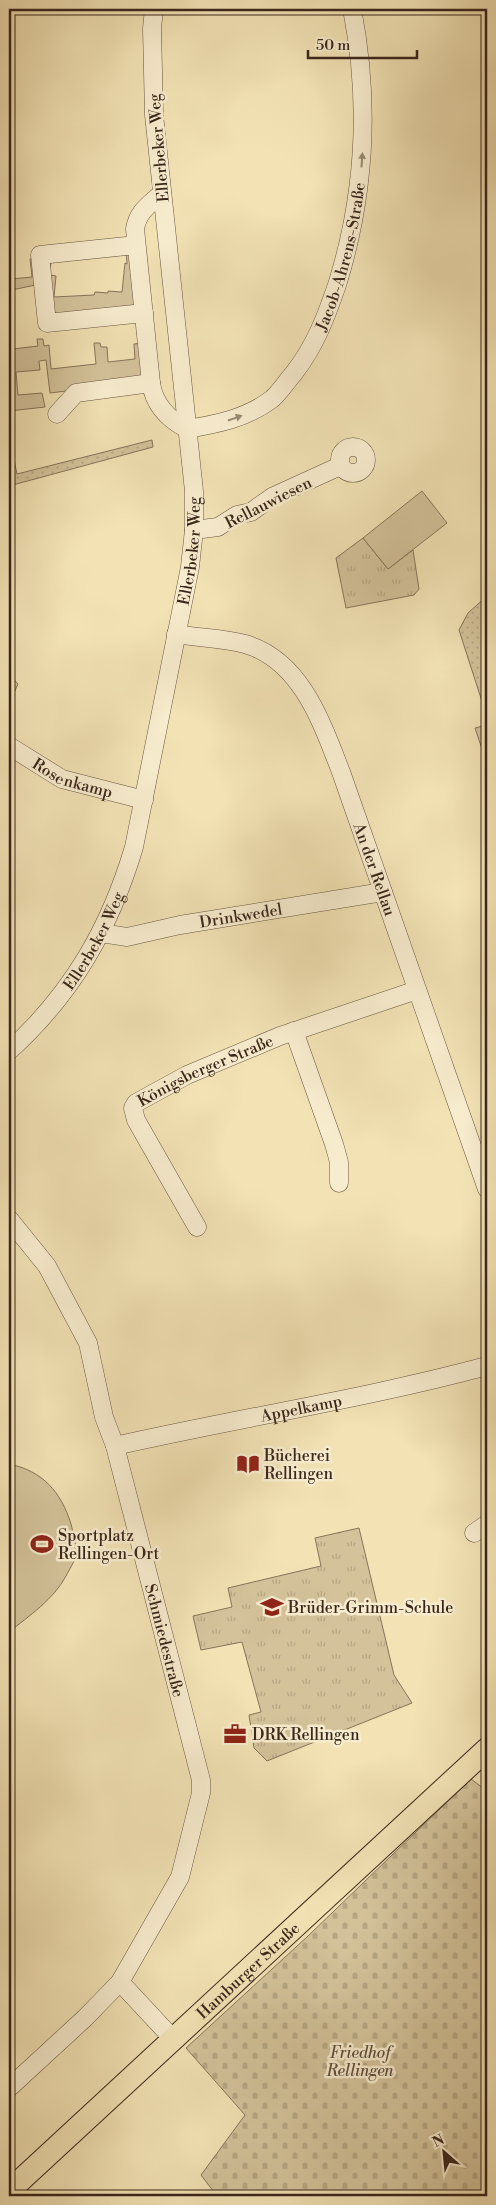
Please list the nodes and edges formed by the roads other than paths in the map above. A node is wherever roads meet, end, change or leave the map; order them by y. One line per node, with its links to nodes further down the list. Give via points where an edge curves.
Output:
1 (154, 9): 3 (street, Ellerbeker Weg, via 152,91)
2 (352, 9): 8 (street, Jacob-Ahrens-Straße, one-way to 2, via 237,419 274,398 304,360 328,313 351,232 361,168 361,78)
3 (162, 194): 4 (street, via 137,218); 8 (street, Ellerbeker Weg)
4 (136, 245): 5 (street); 5 (street, via 40,256 47,323)
5 (144, 313): 6 (street)
6 (151, 383): 7 (street, via 76,393); 8 (street, via 156,401 166,415)
7 (57, 414)
8 (188, 429): 10 (street, Ellerbeker Weg)
9 (340, 466): 10 (street, Rellauwiesen, via 272,497 251,512 238,514 218,527)
10 (194, 530): 11 (street, Ellerbeker Weg)
11 (176, 634): 13 (street, Ellerbeker Weg); 14 (street, An der Rellau, via 244,644 264,652 281,663 300,685 329,742)
12 (9, 746): 13 (street, Rosenkamp, via 62,779)
13 (144, 800): 15 (street, Ellerbeker Weg, via 122,888)
14 (383, 892): 15 (street, Drinkwedel, via 180,925 127,937); 16 (street, An der Rellau)
15 (101, 933): 18 (street, Ellerbeker Weg, via 61,996)
16 (417, 990): 17 (street, Königsberger Straße); 20 (street, An der Rellau)
17 (294, 1031): 19 (street, Königsberger Straße, via 334,1144 339,1162); 22 (street, Königsberger Straße, via 187,1075 136,1103 133,1108 136,1120)
18 (9, 1051)
19 (339, 1184)
20 (487, 1189)
21 (9, 1220): 24 (street, Schmiedestraße, via 47,1266 88,1343 104,1417)
22 (197, 1228)
23 (487, 1366): 24 (street, Appelkamp, via 381,1392)
24 (114, 1446): 26 (street, Schmiedestraße, via 201,1780 201,1793 180,1877)
25 (487, 1749): 27 (main road, Hamburger Straße)
26 (120, 1982): 27 (street); 28 (street, Schmiedestraße)
27 (173, 2039): 29 (main road, Hamburger Straße)
28 (9, 2088)
29 (9, 2191)

